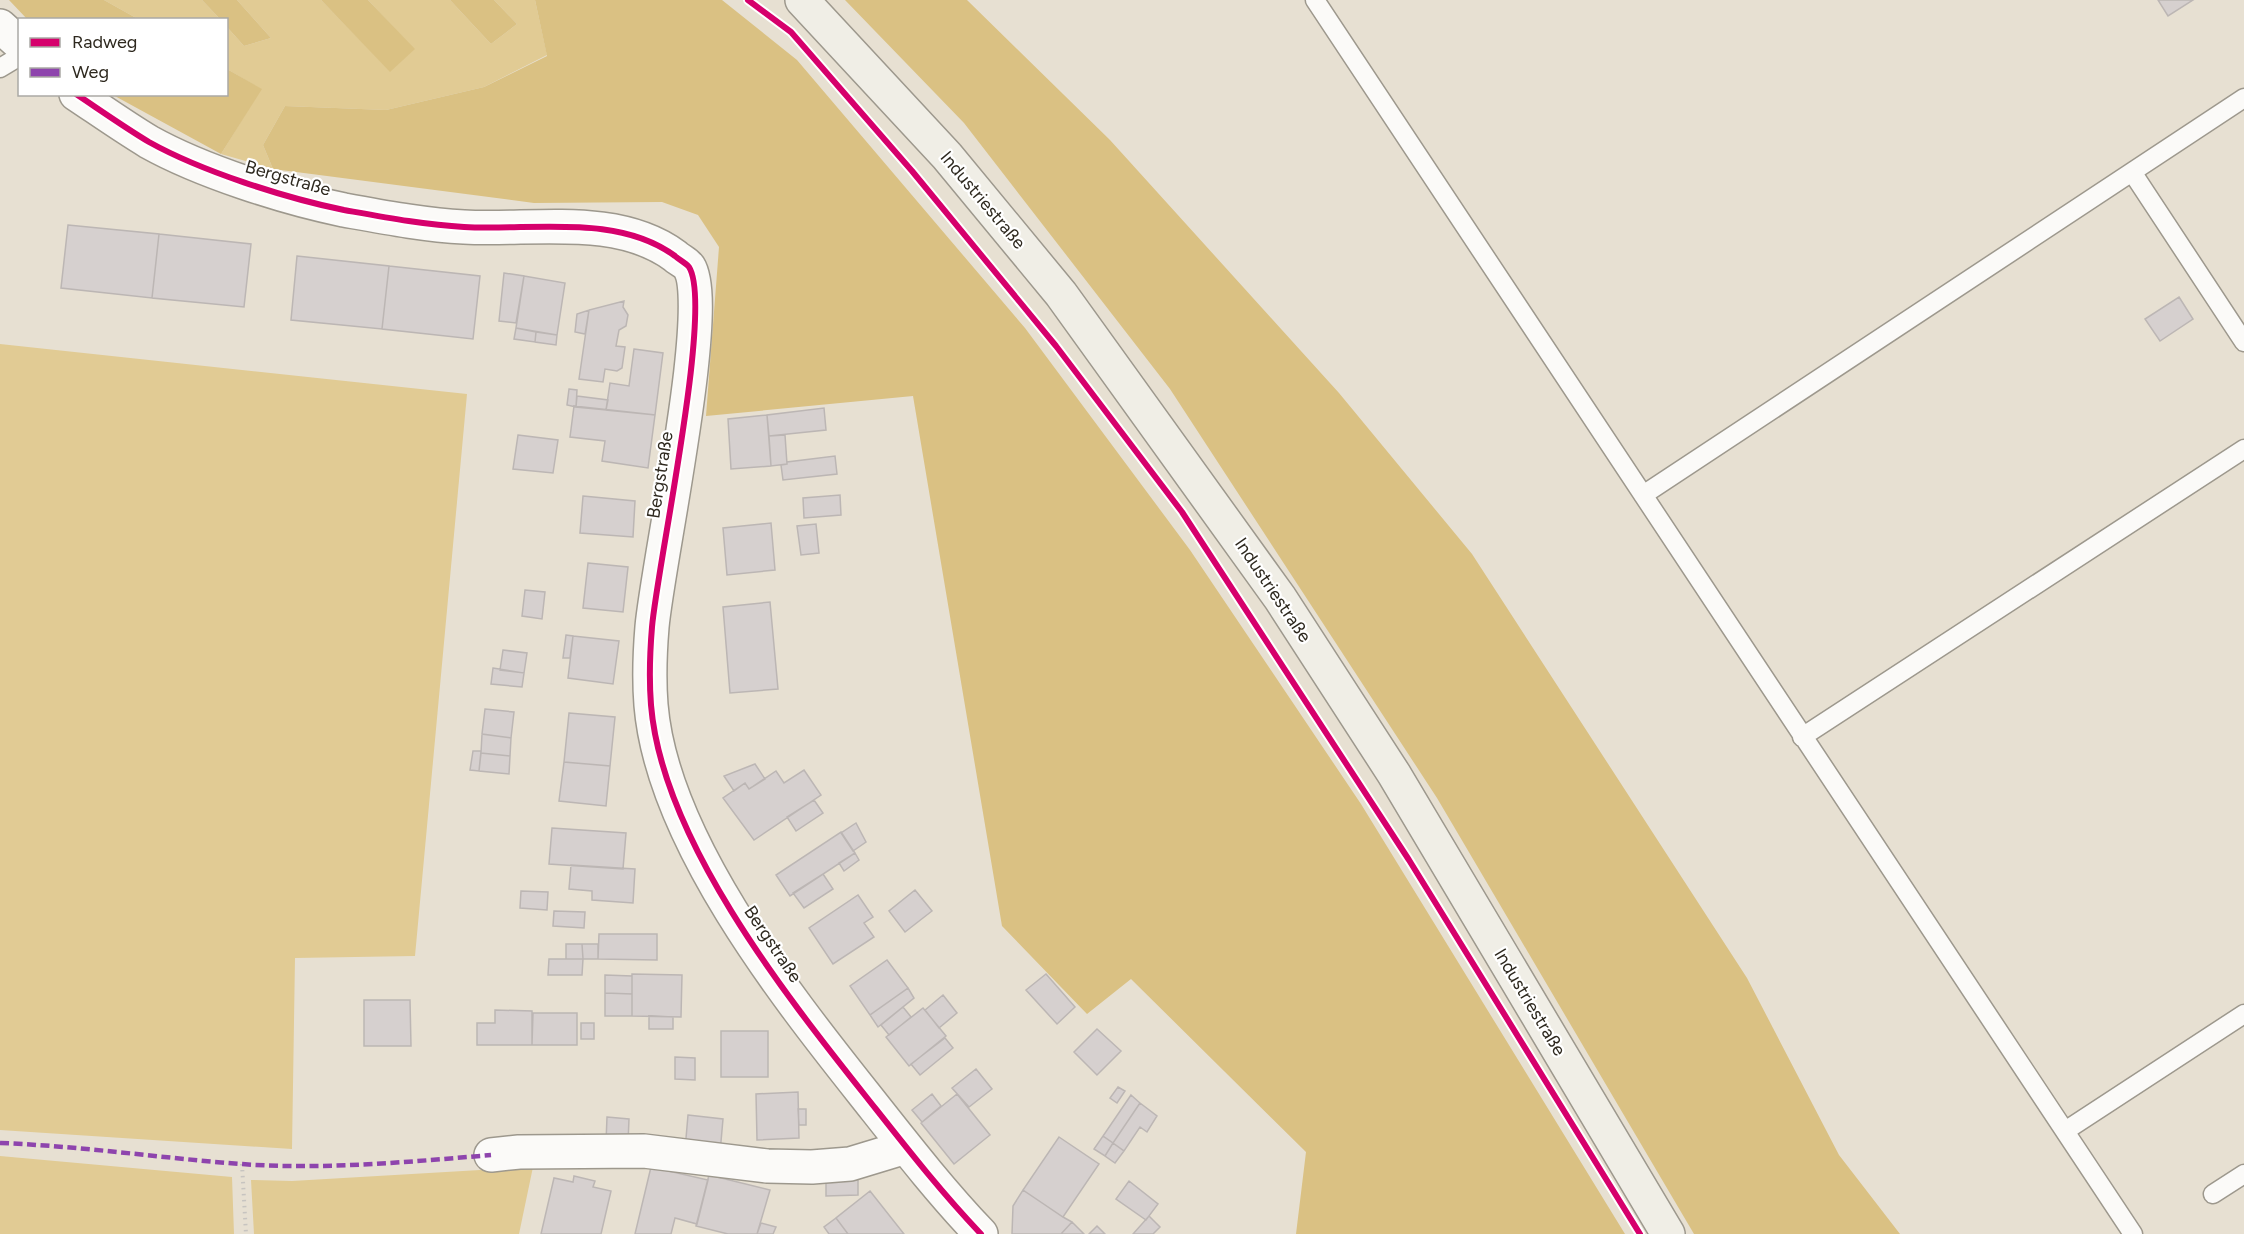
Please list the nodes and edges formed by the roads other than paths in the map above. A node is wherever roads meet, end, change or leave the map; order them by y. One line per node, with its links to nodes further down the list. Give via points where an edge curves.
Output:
1 (802, 0): 21 (main road, Industriestraße, via 947,156 1061,294 1280,598 1394,774)
2 (1315, 0): 12 (lane)
3 (0, 26): 4 (street)
4 (18, 42)
5 (18, 57): 6 (lane)
6 (0, 68)
7 (79, 96): 16 (street, Bergstraße, via 151,143 241,182 342,209 461,227 614,230 663,248 688,267 695,292 693,339 681,446 652,626 651,704 662,767 702,860 754,947)
8 (2244, 98): 9 (lane)
9 (2132, 172): 10 (lane); 12 (lane)
10 (2244, 342)
11 (2244, 449): 13 (lane)
12 (1643, 495): 13 (lane)
13 (1802, 737): 15 (lane)
14 (2244, 1014): 15 (lane)
15 (2065, 1131): 22 (lane)
16 (906, 1147): 17 (street, via 850,1164 812,1167 766,1166 644,1151); 20 (street, Bergstraße)
17 (491, 1155)
18 (2244, 1174): 19 (lane)
19 (2213, 1194)
20 (981, 1234)
21 (1668, 1234)
22 (2133, 1234)

